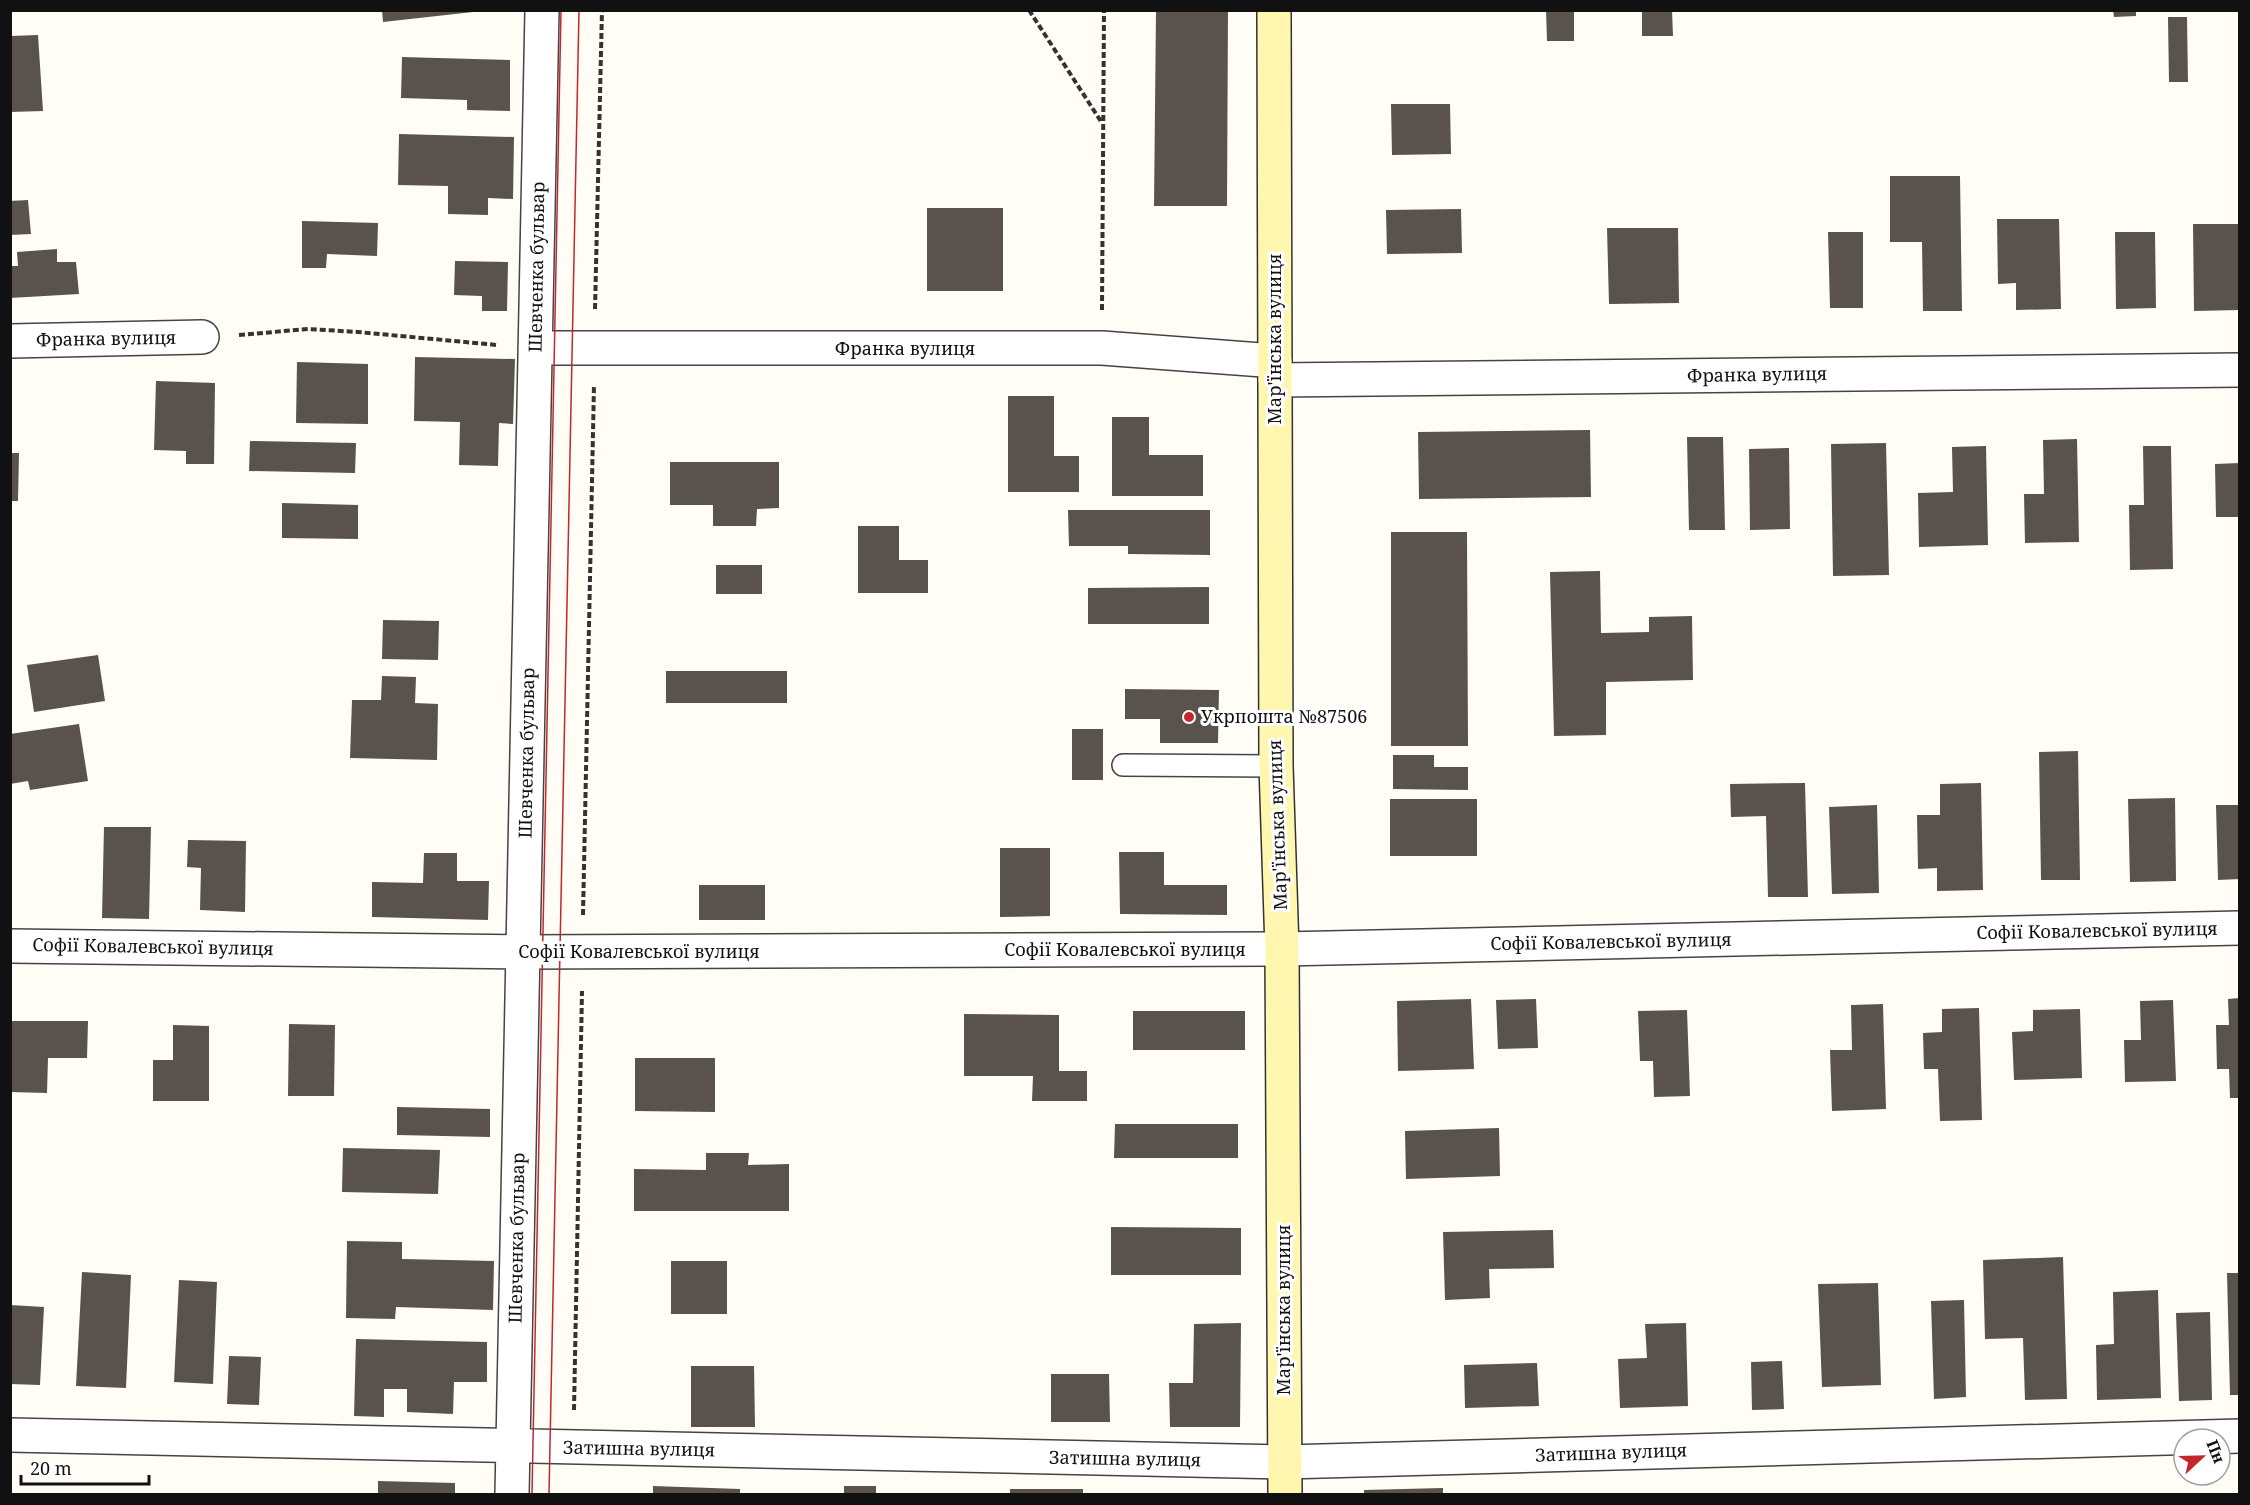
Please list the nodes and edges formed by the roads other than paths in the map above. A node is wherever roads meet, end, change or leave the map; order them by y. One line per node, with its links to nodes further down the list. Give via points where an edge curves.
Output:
1 (542, 10): 5 (street, Шевченка бульвар)
2 (1274, 10): 7 (street, Мар'їнська вулиця)
3 (202, 337): 4 (street, Франка вулиця)
4 (10, 341)
5 (536, 348): 7 (street, Франка вулиця, via 1102,348); 13 (street, Шевченка бульвар)
6 (2240, 370): 7 (street, Франка вулиця)
7 (1275, 371): 9 (street, Мар'їнська вулиця)
8 (1123, 765): 9 (lane)
9 (1275, 766): 12 (street, Мар'їнська вулиця)
10 (2240, 928): 12 (street, Софії Ковалевської вулиця)
11 (10, 946): 13 (street, Софії Ковалевської вулиця)
12 (1282, 949): 13 (street, Софії Ковалевської вулиця); 17 (street, Мар'їнська вулиця)
13 (523, 952): 16 (street, Шевченка бульвар)
14 (10, 1436): 16 (street, Затишна вулиця)
15 (2240, 1436): 17 (street, Затишна вулиця)
16 (513, 1447): 17 (street, Затишна вулиця); 18 (street, Шевченка бульвар)
17 (1285, 1462): 19 (street, Мар'їнська вулиця)
18 (512, 1494)
19 (1285, 1494)

